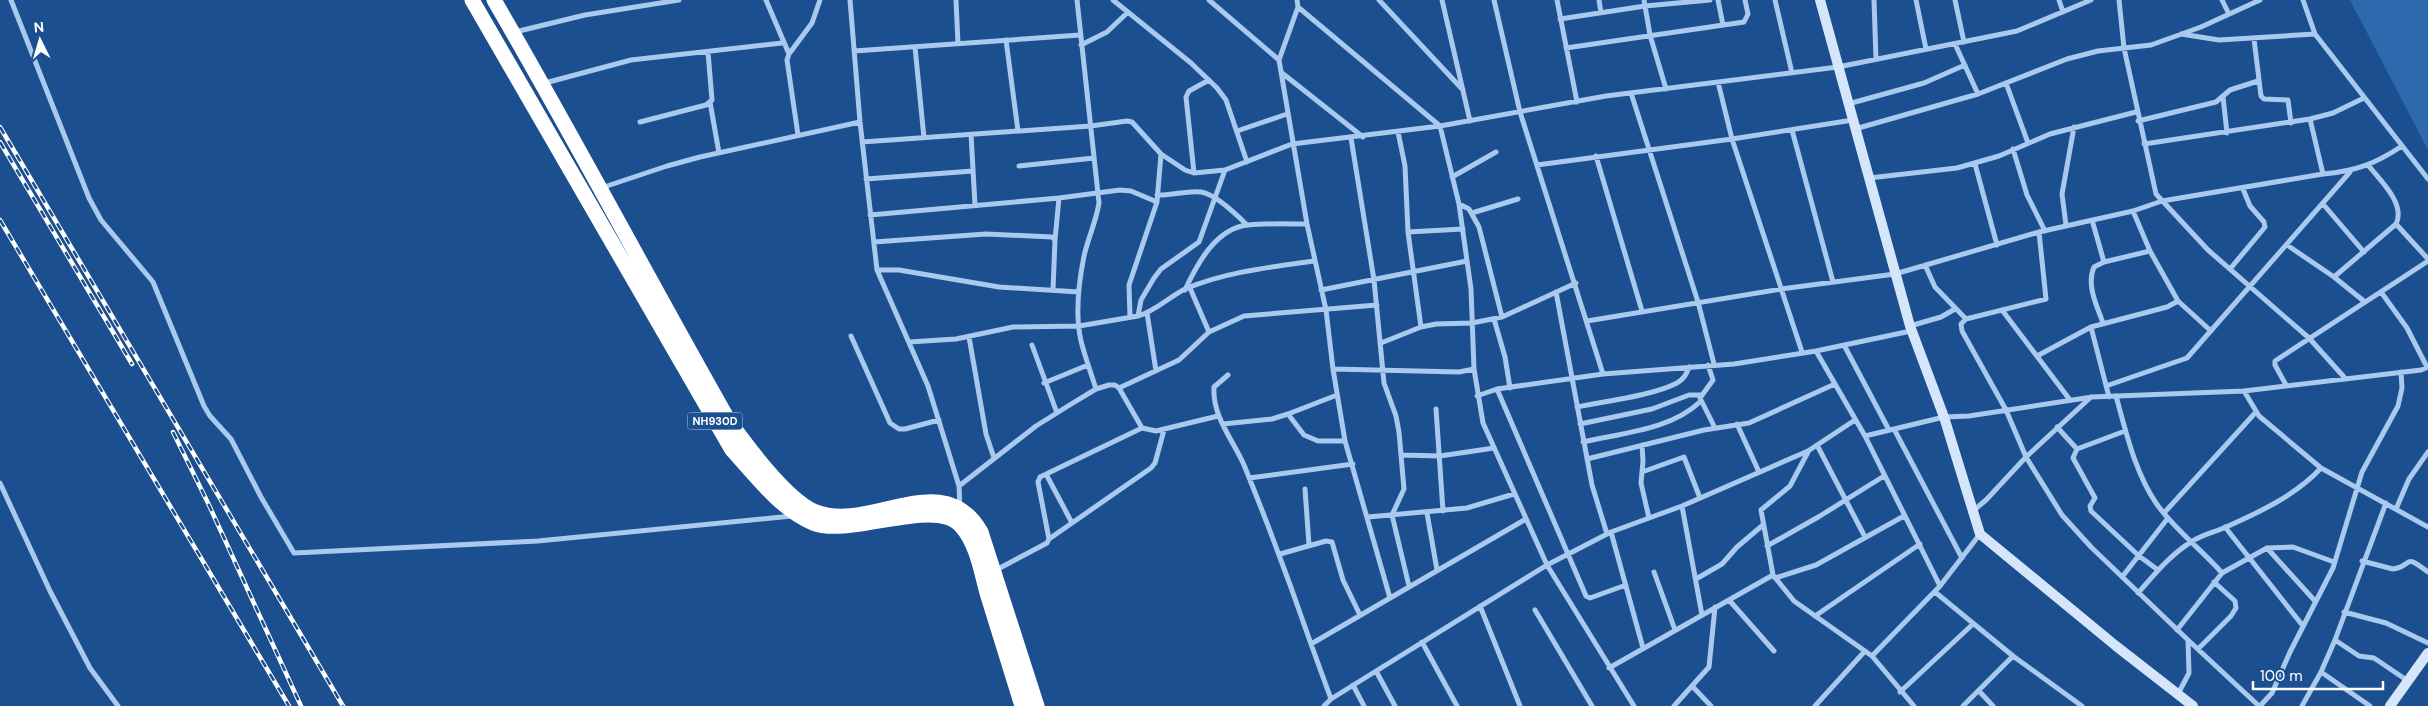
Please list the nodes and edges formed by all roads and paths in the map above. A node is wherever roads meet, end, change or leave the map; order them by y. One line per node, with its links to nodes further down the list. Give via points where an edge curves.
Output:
1 (12, 0): 297 (street, via 100,220 153,282 204,406 232,438 261,498 294,554 538,541)
2 (472, 0): 297 (highway, NH930D, via 732,450 783,504)
3 (494, 0): 40 (highway, NH930D)
4 (679, 0): 40 (street, via 594,13)
5 (766, 0): 48 (street)
6 (820, 0): 58 (street, via 812,22)
7 (850, 0): 56 (street)
8 (956, 0): 49 (street)
9 (1077, 0): 43 (street)
10 (1113, 0): 34 (street)
11 (1209, 0): 60 (street)
12 (1297, 0): 33 (street)
13 (1379, 0): 71 (street)
14 (1442, 0): 71 (street)
15 (1494, 0): 79 (street)
16 (1557, 0): 38 (street)
17 (1599, 0): 36 (street)
18 (1710, 0): 32 (street)
19 (1718, 0): 39 (street)
20 (1745, 0): 39 (street, via 1747,19)
21 (1775, 0): 64 (street)
22 (1820, 0): 62 (street)
23 (1874, 0): 59 (street)
24 (1916, 0): 55 (street)
25 (1955, 0): 47 (street)
26 (2060, 0): 35 (street)
27 (2091, 0): 35 (street)
28 (2120, 0): 54 (street)
29 (2222, 0): 37 (street)
30 (2260, 0): 37 (street)
31 (2303, 0): 42 (street)
32 (1644, 3): 36 (street); 44 (street)
33 (1298, 7): 60 (street); 90 (street)
34 (1128, 12): 51 (street, via 1107,32); 65 (street)
35 (2063, 12): 47 (street, via 2018,31)
36 (1601, 13): 38 (street)
37 (2229, 14): 41 (street)
38 (1560, 19): 53 (street)
39 (1723, 25): 44 (street)
40 (513, 32): 69 (highway, NH930D)
41 (2181, 34): 45 (street, via 2219,40); 54 (street, via 2151,45)
42 (2315, 34): 45 (street); 75 (street)
43 (1080, 35): 46 (street); 51 (street)
44 (1650, 35): 53 (street); 70 (street)
45 (2254, 39): 66 (street)
46 (1006, 40): 49 (street); 93 (street)
47 (1964, 42): 50 (street)
48 (782, 43): 57 (street); 58 (street)
49 (958, 44): 52 (street)
50 (1955, 44): 55 (street); 61 (street)
51 (1081, 45): 89 (street)
52 (915, 47): 56 (street); 100 (street)
53 (1566, 48): 77 (street)
54 (2124, 48): 68 (street, via 2067,59); 80 (street)
55 (1926, 49): 59 (street)
56 (854, 51): 86 (street)
57 (708, 52): 69 (street, via 631,60); 76 (street, via 713,97)
58 (788, 54): 98 (street, via 787,69)
59 (1876, 59): 62 (street)
60 (1279, 60): 63 (street)
61 (1965, 65): 73 (street); 78 (street, via 1924,83)
62 (1838, 67): 64 (street); 78 (street)
63 (1281, 73): 81 (street); 99 (street)
64 (1792, 73): 67 (street)
65 (1209, 80): 94 (street, via 1226,100); 123 (street, via 1189,91 1186,97)
66 (2258, 81): 74 (street, via 2230,90); 87 (street, via 2262,98 2288,100)
67 (1718, 82): 70 (street); 102 (street)
68 (2006, 83): 73 (street); 104 (street)
69 (542, 84): 129 (highway, NH930D)
70 (1666, 89): 72 (street)
71 (1463, 91): 84 (street)
72 (1632, 93): 77 (street); 108 (street)
73 (1978, 94): 88 (street)
74 (2224, 96): 83 (street, via 2211,104); 96 (street)
75 (2364, 98): 82 (street, via 2333,113); 107 (street)
76 (710, 102): 85 (street); 111 (street)
77 (1577, 102): 79 (street)
78 (1848, 104): 88 (street)
79 (1520, 112): 84 (street); 116 (street)
80 (2136, 112): 83 (street); 91 (street)
81 (1288, 114): 94 (street); 105 (street)
82 (2310, 119): 87 (street); 124 (street)
83 (2138, 120): 106 (street)
84 (1470, 121): 90 (street)
85 (640, 122)
86 (860, 122): 98 (street); 103 (street)
87 (2291, 123): 96 (street)
88 (1854, 125): 92 (street); 126 (street)
89 (1090, 126): 93 (street); 112 (street, via 1127,120); 114 (street)
90 (1440, 126): 95 (street); 125 (street)
91 (2074, 127): 104 (street); 147 (street, via 2062,194)
92 (1792, 130): 102 (street); 168 (street)
93 (1018, 131): 97 (street)
94 (1237, 131): 115 (street)
95 (1398, 132): 99 (street); 150 (street, via 1405,166)
96 (2227, 133): 106 (street)
97 (971, 134): 100 (street); 121 (street)
98 (798, 135): 111 (street)
99 (1363, 137): 101 (street)
100 (924, 138): 103 (street)
101 (1351, 138): 105 (street); 167 (street)
102 (1732, 139): 108 (street); 172 (street)
103 (862, 142): 127 (street)
104 (2028, 143): 109 (street)
105 (1292, 144): 115 (street); 144 (street)
106 (2144, 144): 136 (street, via 2155,191)
107 (2402, 146): 118 (street); 128 (street)
108 (1649, 148): 113 (street); 179 (street)
109 (2013, 149): 117 (street); 149 (street)
110 (1496, 152): 125 (street)
111 (719, 153): 129 (street)
112 (1161, 154): 123 (street); 133 (street)
113 (1596, 156): 116 (street); 185 (street)
114 (1094, 158): 119 (street); 131 (street)
115 (1247, 162): 120 (street)
116 (1537, 164): 169 (street)
117 (1975, 164): 126 (street); 153 (street)
118 (2368, 165): 122 (street); 145 (street, via 2398,208)
119 (1019, 166)
120 (1225, 170): 123 (street); 135 (street)
121 (973, 171): 127 (street); 139 (street)
122 (2350, 172): 124 (street); 138 (street)
123 (1194, 173)
124 (2324, 174): 130 (street)
125 (1452, 177): 137 (street)
126 (1869, 178): 165 (street)
127 (866, 179): 142 (street)
128 (2428, 179)
129 (600, 188): 293 (highway, NH930D, via 729,421 744,443 798,501 818,513 837,516 937,501 951,504)
130 (2243, 189): 136 (street); 162 (street, via 2265,227)
131 (1098, 191): 132 (street); 133 (street, via 1126,190); 175 (street, via 1096,221 1084,255)
132 (1059, 198): 139 (street); 151 (street)
133 (1157, 198): 135 (street, via 1202,192); 188 (street, via 1129,285)
134 (1518, 199): 141 (street)
135 (1214, 200): 146 (street); 187 (street, via 1199,242 1161,269 1141,300)
136 (2162, 201): 140 (street); 162 (street)
137 (1459, 204): 141 (street); 148 (street)
138 (2323, 204): 154 (street); 156 (street)
139 (976, 205): 142 (street)
140 (2133, 211): 143 (street); 155 (street)
141 (1472, 213): 189 (street, via 1479,227)
142 (870, 215): 152 (street)
143 (2092, 220): 147 (street); 160 (street)
144 (1307, 224): 146 (street); 158 (street)
145 (2396, 224): 156 (street); 157 (street)
146 (1247, 225): 171 (street, via 1212,245)
147 (2066, 225): 149 (street)
148 (1463, 229): 150 (street); 159 (street)
149 (2042, 231): 153 (street); 184 (street, via 2046,298)
150 (1408, 232): 164 (street)
151 (1055, 240): 152 (street, via 1030,235 986,234); 173 (street)
152 (874, 242): 163 (street)
153 (1997, 245): 161 (street)
154 (2287, 246): 166 (street); 170 (street)
155 (2150, 251): 160 (street); 178 (street)
156 (2364, 252): 166 (street)
157 (2428, 260): 177 (street)
158 (1314, 261): 171 (street, via 1260,269); 174 (street)
159 (1467, 261): 164 (street); 193 (street)
160 (2104, 262): 194 (street, via 2094,267 2091,279)
161 (1925, 265): 165 (street); 182 (street, via 1935,288)
162 (2230, 269): 170 (street)
163 (877, 270): 173 (street, via 899,270 999,287); 204 (street)
164 (1412, 273): 167 (street); 196 (street)
165 (1895, 274): 168 (street); 198 (street)
166 (2334, 277): 180 (street)
167 (1374, 280): 174 (street); 181 (street)
168 (1833, 282): 172 (street)
169 (1576, 283): 176 (street); 192 (street)
170 (2250, 288): 200 (street); 203 (street)
171 (1187, 289): 186 (street); 199 (street)
172 (1781, 289): 179 (street); 209 (street)
173 (1053, 290): 175 (street)
174 (1321, 290): 183 (street)
175 (1079, 292): 195 (street)
176 (1556, 292): 189 (street); 224 (street)
177 (2381, 292): 180 (street); 215 (street, via 2407,328)
178 (2178, 301): 194 (street, via 2167,307); 200 (street)
179 (1698, 302): 185 (street); 211 (street)
180 (2365, 302): 203 (street)
181 (1377, 305): 183 (street); 205 (street)
182 (1956, 309): 191 (street); 198 (street)
183 (1326, 310): 199 (street, via 1244,316); 216 (street)
184 (2002, 310): 191 (street); 210 (street)
185 (1642, 311): 192 (street)
186 (1147, 313): 187 (street); 219 (street)
187 (1138, 316): 188 (street)
188 (1130, 317): 195 (street)
189 (1502, 317): 190 (street)
190 (1494, 319): 193 (street); 230 (street)
191 (1966, 319): 243 (street, via 1961,324 1962,331)
192 (1587, 321): 221 (street)
193 (1472, 323): 196 (street); 217 (street)
194 (2103, 323): 197 (street)
195 (1079, 326): 202 (street, via 1014,327); 212 (street)
196 (1421, 327): 205 (street)
197 (2090, 327): 210 (street); 228 (street)
198 (1911, 328): 207 (street); 248 (street)
199 (1209, 332): 219 (street, via 1179,360)
200 (2211, 332): 228 (street, via 2182,360)
201 (851, 336): 249 (street, via 890,422 899,429 905,429)
202 (969, 337): 204 (street); 272 (street, via 986,434)
203 (2309, 338): 223 (street); 227 (street, via 2274,363)
204 (909, 342): 249 (street)
205 (1381, 343): 218 (street)
206 (1032, 345): 225 (street)
207 (1844, 345): 208 (street); 258 (street)
208 (1816, 351): 209 (street); 226 (street)
209 (1802, 352): 211 (street, via 1734,364)
210 (2037, 356): 240 (street)
211 (1714, 364): 213 (street)
212 (1088, 365): 225 (street); 231 (street)
213 (1708, 365): 214 (street); 239 (street, via 1712,380)
214 (1689, 367): 221 (street); 241 (street, via 1677,383)
215 (2427, 367): 220 (street)
216 (1333, 368): 218 (street); 234 (street)
217 (1474, 369): 218 (street, via 1459,372); 235 (street)
218 (1384, 370): 269 (street, via 1384,383 1396,416)
219 (1156, 371): 229 (street)
220 (2401, 372): 223 (street); 283 (street, via 2398,406 2364,467)
221 (1603, 374): 224 (street)
222 (1228, 375): 247 (street, via 1214,387)
223 (2344, 378): 227 (street)
224 (1572, 379): 230 (street); 241 (street)
225 (1044, 382): 245 (street)
226 (1835, 384): 250 (street); 253 (street, via 1758,420)
227 (2286, 385): 233 (street)
228 (2106, 386): 238 (street)
229 (1119, 388): 231 (street, via 1108,385); 255 (street)
230 (1510, 388): 232 (street)
231 (1096, 389): 245 (street)
232 (1497, 390): 235 (street); 316 (street)
233 (2244, 391): 236 (street); 244 (street)
234 (1337, 395): 246 (street); 261 (street)
235 (1478, 396): 265 (street, via 1483,423)
236 (2116, 396): 238 (street); 259 (street)
237 (2092, 397): 238 (street); 240 (street); 254 (street)
238 (2109, 397)
239 (1701, 398): 252 (street, via 1689,395 1652,409); 256 (street); 262 (street, via 1692,410 1676,418)
240 (2070, 400): 243 (street)
241 (1577, 407): 252 (street)
242 (1436, 409): 270 (street)
243 (2006, 410): 248 (street); 271 (street)
244 (2256, 412): 275 (street); 295 (street)
245 (1057, 413): 272 (street)
246 (1288, 414): 251 (street, via 1272,419); 261 (street, via 1304,436 1318,441)
247 (1218, 416): 251 (street); 257 (street)
248 (1944, 417): 258 (street); 292 (street)
249 (939, 420): 282 (street)
250 (1855, 420): 260 (street); 264 (street)
251 (1223, 424): 280 (street)
252 (1580, 424): 262 (street)
253 (1737, 424): 256 (street); 277 (street)
254 (2057, 427): 266 (street); 271 (street)
255 (1142, 428): 257 (street); 278 (street)
256 (1715, 428): 263 (street)
257 (1164, 430): 303 (street, via 1151,468)
258 (1892, 430): 260 (street); 320 (street)
259 (2125, 431): 266 (street); 295 (street, via 2148,490)
260 (1865, 436): 279 (street)
261 (1345, 440): 274 (street)
262 (1583, 442): 273 (street)
263 (1642, 445): 273 (street); 276 (street)
264 (1817, 445): 267 (street); 287 (street)
265 (1494, 448): 270 (street); 285 (street)
266 (2077, 449): 318 (street, via 2073,458 2095,498 2091,511)
267 (1808, 451): 277 (street); 304 (street, via 1790,486 1764,506 1761,514)
268 (2428, 452): 290 (street, via 2409,479)
269 (1401, 455): 270 (street); 296 (street, via 1404,489)
270 (1440, 456): 291 (street)
271 (2026, 457): 292 (street); 331 (street, via 2062,515)
272 (994, 458): 282 (street)
273 (1587, 459): 307 (street, via 1592,485)
274 (1353, 464): 280 (street); 299 (street)
275 (2321, 468): 283 (street); 305 (street, via 2290,494)
276 (1642, 472): 286 (street, via 1684,457); 300 (street, via 1641,483)
277 (1759, 472): 286 (street)
278 (1046, 474): 303 (street); 310 (street, via 1038,482)
279 (1884, 476): 287 (street); 298 (street)
280 (1249, 478): 317 (street)
281 (0, 483): 376 (street, via 90,668)
282 (959, 486): 293 (street)
283 (2357, 488): 288 (street); 322 (street)
284 (1305, 489): 313 (street)
285 (1514, 494): 291 (street); 302 (street)
286 (1700, 498): 289 (street)
287 (1846, 500): 309 (street); 314 (street)
288 (2386, 502): 290 (street); 321 (street)
289 (1682, 506): 300 (street); 332 (street)
290 (2396, 509): 306 (street)
291 (1443, 511): 294 (street)
292 (1972, 511): 308 (street)
293 (957, 513): 297 (highway, NH930D, via 833,526 815,524); 326 (highway, via 972,518 981,532); 377 (highway, via 975,551)
294 (1427, 513): 296 (street); 324 (street)
295 (2164, 513): 301 (street)
296 (1392, 515): 299 (street); 335 (street)
297 (799, 516)
298 (1904, 516): 309 (street); 312 (street)
299 (1368, 517): 339 (street)
300 (1649, 518): 307 (street)
301 (2168, 518): 311 (street); 318 (street)
302 (1526, 519): 323 (street); 324 (street)
303 (1072, 523): 310 (street)
304 (1763, 525): 314 (street); 332 (street, via 1722,564)
305 (2225, 527): 311 (street); 319 (street)
306 (2428, 527)
307 (1609, 533): 316 (street); 334 (street)
308 (1980, 534): 320 (street); 373 (street)
309 (1865, 537): 330 (street, via 1816,565)
310 (1049, 539): 326 (street)
311 (2193, 541): 325 (street); 329 (street)
312 (1920, 544): 336 (street); 348 (street)
313 (1310, 545): 317 (street); 346 (street, via 1332,542 1343,580)
314 (1767, 546): 330 (street)
315 (2267, 548): 319 (street); 322 (street, via 2293,547); 341 (street)
316 (1569, 553): 323 (street); 334 (street, via 1588,598)
317 (1280, 554): 357 (street)
318 (2139, 556): 325 (street); 331 (street)
319 (2248, 557): 329 (street); 350 (street)
320 (1962, 558): 336 (street)
321 (2362, 561): 328 (street, via 2392,569 2412,561); 345 (street)
322 (2334, 562): 341 (street)
323 (1547, 565): 342 (street); 365 (street)
324 (1437, 570): 335 (street)
325 (2158, 570): 338 (street)
326 (994, 571): 378 (highway)
327 (1654, 572): 351 (street)
328 (2428, 572)
329 (2222, 573): 333 (street)
330 (1774, 576): 340 (street); 348 (street, via 1794,601)
331 (2122, 577): 338 (street)
332 (1696, 579): 347 (street)
333 (2214, 582): 352 (street); 359 (street, via 2235,601 2236,608)
334 (1626, 585): 358 (street)
335 (1410, 586): 339 (street)
336 (1940, 586): 337 (street)
337 (1935, 592): 349 (street); 363 (street)
338 (2138, 593): 352 (street)
339 (1390, 598): 346 (street)
340 (1729, 600): 343 (street); 360 (street)
341 (2316, 602): 350 (street)
342 (1480, 606): 355 (street); 383 (street)
343 (1716, 607): 347 (street); 370 (street, via 1709,668)
344 (1535, 610): 384 (street)
345 (2344, 612): 354 (street); 356 (street, via 2377,620)
346 (1360, 615): 357 (street)
347 (1702, 615): 351 (street)
348 (1815, 616): 361 (street)
349 (1973, 624): 364 (street); 372 (street)
350 (2303, 626): 395 (street, via 2272,693)
351 (1675, 630): 358 (street)
352 (2177, 630): 353 (street)
353 (2188, 640): 359 (street); 373 (street, via 2189,673)
354 (2334, 640): 367 (street); 368 (street, via 2359,656 2374,658)
355 (1422, 642): 366 (street); 382 (street)
356 (2428, 643)
357 (1311, 644): 374 (street)
358 (1644, 648): 365 (street)
359 (2198, 649): 395 (street)
360 (1774, 651)
361 (1865, 651): 363 (street); 375 (street)
362 (2428, 653): 368 (street)
363 (1872, 656): 372 (street)
364 (2013, 656): 371 (street); 393 (street)
365 (1609, 668): 385 (street)
366 (1376, 671): 369 (street); 381 (street)
367 (2321, 672): 396 (street); 397 (street)
368 (2408, 681): 398 (street)
369 (1353, 685): 374 (street); 380 (street)
370 (1692, 686): 386 (street); 387 (street)
371 (1979, 691): 391 (street); 392 (street)
372 (1900, 692): 390 (street)
373 (2178, 694): 394 (street)
374 (1331, 699): 379 (street)
375 (1820, 701): 388 (street); 389 (street)
376 (118, 706)
377 (1022, 706)
378 (1037, 706)
379 (1324, 706)
380 (1364, 706)
381 (1395, 706)
382 (1457, 706)
383 (1520, 706)
384 (1592, 706)
385 (1634, 706)
386 (1674, 706)
387 (1710, 706)
388 (1815, 706)
389 (1825, 706)
390 (1914, 706)
391 (1963, 706)
392 (1993, 706)
393 (2082, 706)
394 (2193, 706)
395 (2260, 706)
396 (2302, 706)
397 (2370, 706)
398 (2390, 706)

